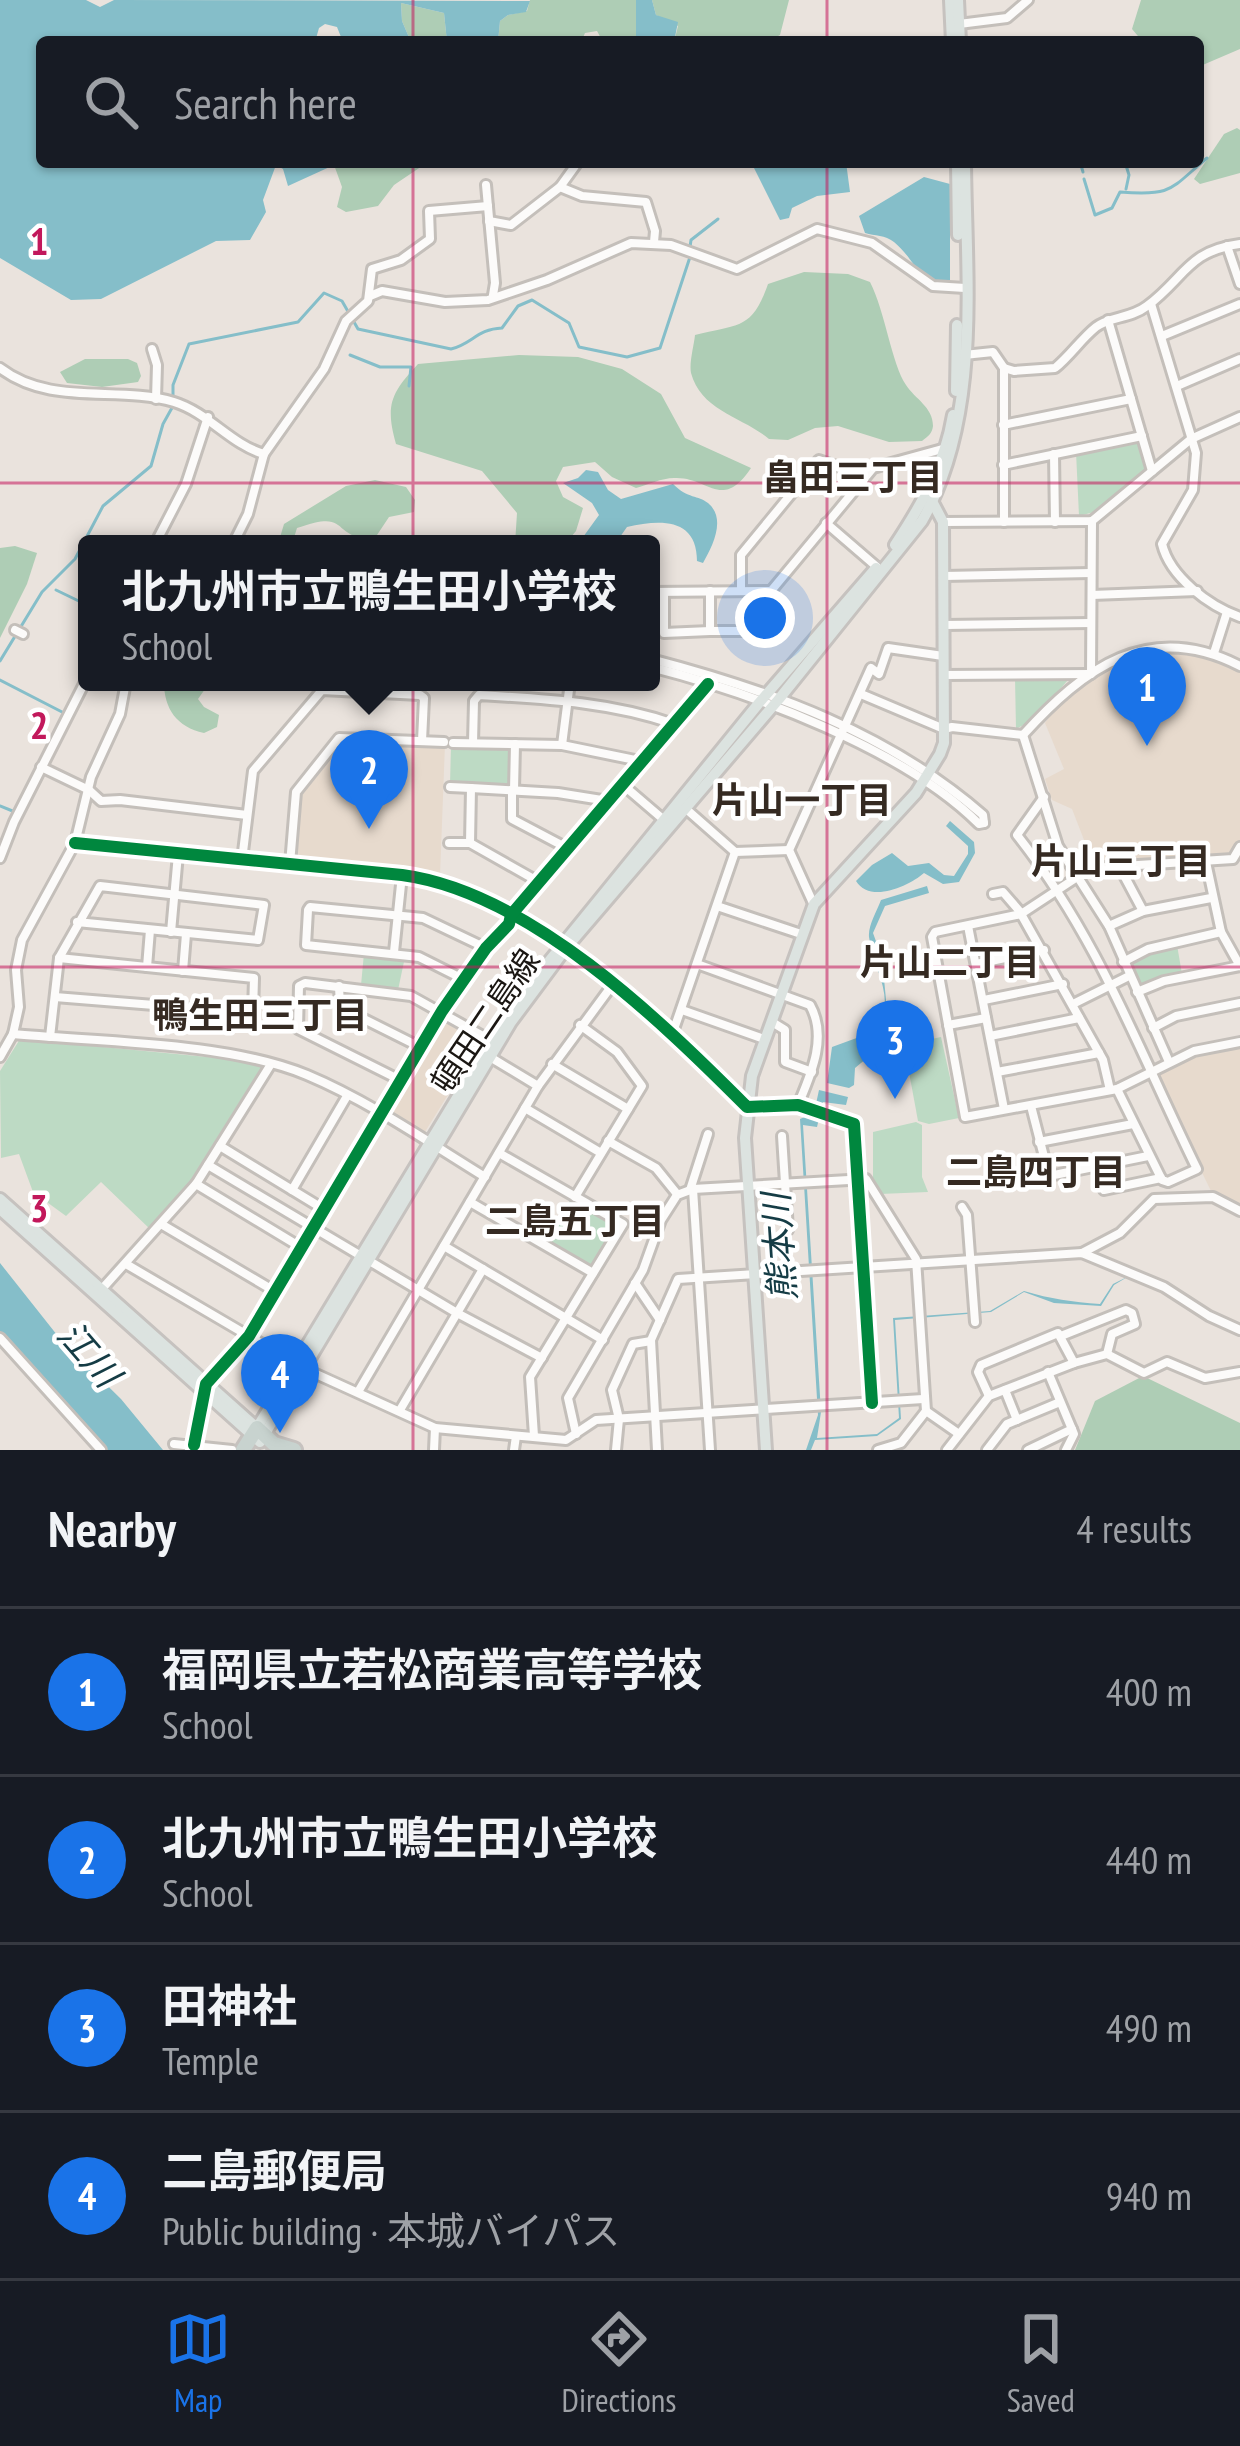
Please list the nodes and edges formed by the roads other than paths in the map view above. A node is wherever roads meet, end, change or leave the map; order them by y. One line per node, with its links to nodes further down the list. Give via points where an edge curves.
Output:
1 (954, 0): 3 (main road); 4 (main road)
2 (1028, 0): 3 (street, via 1007,18)
3 (959, 24): 5 (main road)
4 (956, 36)
5 (957, 36)
6 (574, 168): 9 (street)
7 (962, 168): 16 (main road, 頓田二島線)
8 (486, 185): 10 (street)
9 (560, 187): 11 (street, via 511,225); 12 (street, via 646,202)
10 (488, 206): 11 (street); 18 (street, via 429,211 430,239 372,269)
11 (489, 221): 17 (street)
12 (654, 242): 16 (street, via 737,269 817,229 872,243 933,286); 17 (street, via 631,243)
13 (1240, 244): 14 (street)
14 (1228, 246): 15 (street); 19 (street, via 1197,256)
15 (1240, 284)
16 (962, 288): 24 (main road, 頓田二島線)
17 (493, 295): 18 (street, via 459,302)
18 (370, 296): 37 (street, via 346,321 324,369)
19 (1150, 304): 21 (street, via 1126,320); 22 (street)
20 (1240, 304): 22 (street)
21 (1108, 320): 27 (street, via 1055,368); 30 (street)
22 (1162, 336): 28 (street)
23 (152, 349): 29 (street)
24 (961, 355): 27 (street, via 993,352); 36 (main road, 頓田二島線)
25 (1240, 358): 28 (street)
26 (0, 368): 29 (street, via 48,391)
27 (1004, 368): 33 (street)
28 (1177, 386): 35 (street)
29 (156, 399): 32 (street)
30 (1131, 399): 33 (street); 34 (street)
31 (1240, 417): 35 (street)
32 (208, 418): 37 (street); 48 (street)
33 (1003, 425): 39 (street)
34 (1142, 436): 38 (street); 40 (street)
35 (1191, 439): 40 (street); 56 (street, via 1193,490 1162,544 1172,570)
36 (949, 448): 41 (street); 42 (main road, 頓田二島線); 50 (main road, 頓田二島線)
37 (264, 454): 49 (street)
38 (1054, 454): 39 (street); 43 (street)
39 (1003, 465): 46 (street)
40 (1152, 470): 44 (street)
41 (865, 476): 47 (street); 54 (street, via 819,460 741,555)
42 (933, 503): 45 (main road); 80 (main road, 頓田二島線)
43 (1055, 521): 44 (street); 46 (street)
44 (1092, 521): 51 (street)
45 (943, 522): 46 (street); 52 (main road)
46 (1004, 522)
47 (826, 523): 50 (street); 55 (street)
48 (160, 535)
49 (238, 535)
50 (877, 567): 80 (main road, 頓田二島線)
51 (1091, 573): 52 (street); 59 (street)
52 (944, 576): 63 (main road)
53 (710, 591): 54 (street); 58 (street); 64 (street)
54 (741, 591): 55 (street)
55 (771, 591): 64 (street, via 769,631)
56 (1198, 591): 59 (street); 60 (street)
57 (660, 592): 58 (street)
58 (664, 592): 64 (street, via 664,633)
59 (1092, 595): 62 (street)
60 (1227, 612): 61 (street); 65 (street)
61 (1240, 617)
62 (1091, 623): 63 (street); 70 (street)
63 (945, 625): 66 (main road)
64 (710, 631)
65 (1214, 653): 69 (street); 70 (street, via 1167,645)
66 (944, 656): 71 (main road); 78 (street, via 888,648)
67 (660, 666): 80 (street)
68 (660, 666): 72 (street)
69 (1240, 666)
70 (1091, 674): 71 (street); 84 (street)
71 (944, 675): 83 (main road)
72 (708, 684): 80 (street); 81 (street)
73 (80, 691): 90 (street)
74 (124, 691): 95 (street)
75 (320, 691): 100 (street, via 254,771)
76 (395, 691): 85 (street, via 424,698)
77 (569, 691): 79 (street)
78 (861, 694): 82 (street); 83 (street)
79 (568, 700): 81 (street); 86 (street, via 479,695); 88 (street)
80 (769, 701): 82 (street); 99 (main road, 頓田二島線); 101 (main road, 頓田二島線)
81 (674, 724): 89 (street)
82 (841, 729): 91 (street); 107 (street)
83 (944, 730): 84 (street); 91 (main road)
84 (1023, 735): 97 (street)
85 (422, 741): 86 (street); 113 (street, via 339,738 296,792)
86 (473, 743): 87 (street)
87 (515, 744): 88 (street); 96 (street)
88 (562, 745): 89 (street)
89 (642, 761): 92 (street)
90 (41, 767): 95 (street); 110 (street)
91 (927, 778): 91 (street, via 983,815 984,823 979,824); 122 (main road)
92 (622, 784): 98 (street); 101 (street)
93 (450, 787): 94 (street)
94 (471, 788): 96 (street); 104 (street)
95 (89, 790): 100 (street, via 101,802); 102 (street)
96 (513, 790): 98 (street); 106 (street, via 512,819)
97 (1044, 797): 116 (street, via 1058,846); 118 (street, via 1017,835)
98 (608, 801): 106 (street)
99 (685, 808): 108 (street); 136 (main road, 頓田二島線)
100 (247, 815): 111 (street)
101 (664, 820): 136 (main road, 頓田二島線)
102 (75, 843): 109 (street); 168 (street, via 22,940)
103 (448, 843): 104 (street)
104 (470, 843): 117 (street)
105 (1240, 847): 112 (street, via 1233,859)
106 (567, 848): 117 (street)
107 (789, 850): 108 (street); 122 (street)
108 (735, 852): 123 (street)
109 (178, 854): 111 (street); 119 (street)
110 (0, 859)
111 (242, 860): 113 (street)
112 (1206, 862): 114 (street); 121 (street)
113 (290, 864): 115 (street)
114 (1119, 866): 116 (street); 124 (street)
115 (402, 874): 125 (street); 127 (street, via 454,885)
116 (1078, 877): 118 (street); 130 (street)
117 (539, 882): 127 (street)
118 (1058, 887): 126 (street); 151 (street)
119 (174, 892): 128 (street, via 100,886); 132 (street); 134 (street, via 263,904 258,940)
120 (993, 894): 126 (street, via 1003,892)
121 (1211, 898): 124 (street); 133 (street)
122 (814, 904): 135 (main road)
123 (717, 906): 135 (street); 142 (street)
124 (1143, 910): 130 (street)
125 (398, 914): 137 (street); 139 (street); 139 (street, via 310,907 304,942)
126 (1021, 914): 129 (street); 138 (street)
127 (511, 915): 136 (street); 137 (street)
128 (77, 922): 131 (street); 140 (street)
129 (968, 926): 143 (street); 165 (street, via 932,937)
130 (1108, 926): 141 (street)
131 (150, 930): 132 (street); 145 (street)
132 (171, 932): 134 (street)
133 (1221, 932): 141 (street); 144 (street)
134 (186, 934): 146 (street)
135 (801, 934): 153 (main road)
136 (562, 946): 149 (street); 172 (main road, 頓田二島線); 177 (main road, 頓田二島線)
137 (486, 948): 148 (street)
138 (1044, 950): 143 (street); 150 (street)
139 (394, 952): 148 (street)
140 (58, 958): 145 (street); 155 (street)
141 (1123, 962): 147 (street)
142 (697, 964): 153 (street); 159 (street)
143 (976, 964): 156 (street)
144 (1240, 966): 154 (street)
145 (147, 967): 146 (street)
146 (183, 971): 155 (street, via 254,978 253,1013)
147 (1129, 976): 151 (street); 154 (street)
148 (464, 979): 160 (street)
149 (613, 984): 164 (street); 167 (street)
150 (1063, 984): 156 (street); 158 (street)
151 (1112, 984): 158 (street); 183 (street)
152 (339, 986): 160 (street, via 393,992); 174 (street, via 340,1007); 184 (street, via 299,986 295,1026)
153 (782, 992): 163 (main road); 181 (street, via 815,1012)
154 (1137, 992): 166 (street)
155 (55, 998): 170 (street)
156 (983, 1000): 161 (street)
157 (1240, 1003): 166 (street)
158 (1073, 1004): 162 (street)
159 (682, 1010): 167 (street); 171 (street)
160 (442, 1011): 172 (street); 174 (street)
161 (986, 1018): 165 (street); 169 (street)
162 (1079, 1018): 169 (street); 175 (street)
163 (770, 1022): 171 (main road); 181 (street, via 785,1030 785,1062)
164 (580, 1025): 180 (street); 192 (street, via 617,1052 641,1086)
165 (948, 1025): 193 (street, via 965,1117)
166 (1154, 1028): 178 (street)
167 (673, 1032): 190 (street)
168 (13, 1034): 170 (street); 176 (street)
169 (990, 1036): 182 (street)
170 (50, 1037): 179 (street)
171 (764, 1039): 190 (main road)
172 (490, 1040): 200 (main road, 頓田二島線)
173 (1240, 1042): 178 (street)
174 (420, 1047): 184 (street)
175 (1099, 1053): 182 (street); 186 (street)
176 (0, 1057)
177 (490, 1057): 185 (street); 200 (main road, 頓田二島線)
178 (1169, 1062): 183 (street)
179 (271, 1064): 187 (street); 201 (street)
180 (552, 1064): 185 (street); 192 (street)
181 (812, 1072): 188 (street)
182 (997, 1072): 193 (street)
183 (1150, 1073): 186 (street); 208 (street, via 1197,1168)
184 (400, 1080): 194 (street)
185 (538, 1086): 191 (street)
186 (1114, 1090): 189 (street); 195 (street)
187 (346, 1096): 194 (street); 213 (street)
188 (798, 1105): 190 (street); 209 (street, via 854,1124)
189 (1030, 1106): 193 (street); 199 (street)
190 (747, 1107): 212 (main road)
191 (525, 1108): 202 (street); 203 (street)
192 (628, 1109): 198 (street)
193 (1004, 1109)
194 (380, 1115): 200 (street); 220 (street)
195 (1132, 1124): 199 (street); 204 (street)
196 (708, 1134): 214 (street)
197 (782, 1136): 211 (street)
198 (608, 1141): 203 (street); 215 (street, via 656,1168)
199 (1039, 1142): 206 (street, via 1049,1176)
200 (431, 1144): 207 (street); 228 (main road, 頓田二島線)
201 (220, 1146): 205 (street); 213 (street)
202 (499, 1153): 207 (street); 216 (street)
203 (601, 1153): 216 (street)
204 (1148, 1156): 206 (street); 208 (street)
205 (208, 1165): 210 (street); 223 (street)
206 (1098, 1166): 208 (street, via 1103,1190)
207 (485, 1177): 217 (street)
208 (1160, 1178)
209 (859, 1179): 211 (street); 231 (street, via 866,1178); 232 (street)
210 (196, 1184): 222 (street); 226 (street)
211 (785, 1184): 212 (street); 224 (street)
212 (748, 1187): 214 (street); 235 (main road)
213 (292, 1190): 220 (street)
214 (692, 1190): 215 (street); 236 (street)
215 (677, 1195): 237 (street)
216 (574, 1197): 234 (street, via 623,1223)
217 (470, 1202): 225 (street); 234 (street)
218 (962, 1207): 229 (street)
219 (1, 1208): 240 (main road)
220 (325, 1210): 223 (street)
221 (1240, 1211): 227 (street, via 1213,1197 1154,1199 1120,1233)
222 (161, 1224): 230 (street); 239 (street)
223 (314, 1229): 226 (street); 228 (street)
224 (788, 1230)
225 (444, 1246): 233 (street); 238 (street)
226 (302, 1248): 239 (street)
227 (1082, 1253): 229 (street); 245 (street)
228 (365, 1259): 238 (street); 254 (main road, 頓田二島線)
229 (971, 1261): 231 (street); 244 (street)
230 (127, 1264): 240 (street); 246 (street)
231 (916, 1264): 232 (street); 261 (street)
232 (864, 1266): 235 (street); 263 (street)
233 (483, 1269): 241 (street); 242 (street)
234 (592, 1273): 242 (street)
235 (754, 1274): 236 (street); 264 (main road)
236 (698, 1278): 243 (street, via 678,1279); 267 (street)
237 (635, 1283): 243 (street); 249 (street)
238 (418, 1290): 241 (street); 259 (street)
239 (276, 1292): 246 (street)
240 (99, 1293): 257 (main road)
241 (457, 1312): 252 (street); 265 (street)
242 (566, 1318): 249 (street); 252 (street)
243 (660, 1321): 250 (street)
244 (975, 1322)
245 (1240, 1330)
246 (249, 1336): 254 (street); 257 (street)
247 (1061, 1336): 251 (street, via 1132,1313 1135,1324 1112,1334); 253 (street); 260 (street, via 982,1365)
248 (0, 1338): 280 (street)
249 (602, 1340): 273 (street, via 568,1399)
250 (651, 1341): 268 (street); 269 (street, via 633,1344 612,1390)
251 (1107, 1354): 253 (street); 256 (street, via 1144,1373 1167,1362 1205,1378)
252 (542, 1358): 276 (street, via 530,1377)
253 (1074, 1363): 255 (street)
254 (300, 1366): 259 (street); 277 (main road, 頓田二島線)
255 (1048, 1372): 258 (street); 262 (street)
256 (1240, 1372)
257 (204, 1389): 277 (main road); 279 (street)
258 (1005, 1390): 260 (street); 270 (street)
259 (358, 1392): 265 (street)
260 (989, 1396): 274 (street)
261 (923, 1399): 263 (street); 266 (street)
262 (1060, 1402): 270 (street); 272 (street)
263 (872, 1403): 264 (street)
264 (763, 1408): 267 (street); 289 (main road)
265 (400, 1410): 271 (street)
266 (926, 1411): 274 (street); 290 (street, via 902,1443)
267 (706, 1412): 268 (street); 288 (street)
268 (655, 1417): 269 (street); 287 (street)
269 (619, 1419): 273 (street, via 596,1420); 286 (street)
270 (1017, 1420): 292 (street)
271 (435, 1428): 275 (street); 284 (street)
272 (1072, 1429): 293 (street); 294 (street)
273 (576, 1434): 276 (street)
274 (959, 1434): 291 (street)
275 (516, 1436): 276 (street); 285 (street)
276 (534, 1437)
277 (255, 1440): 282 (highway); 283 (highway)
278 (174, 1444): 279 (street)
279 (194, 1445): 281 (street)
280 (101, 1450)
281 (232, 1450)
282 (275, 1450)
283 (294, 1450)
284 (434, 1450)
285 (514, 1450)
286 (616, 1450)
287 (657, 1450)
288 (710, 1450)
289 (766, 1450)
290 (878, 1450)
291 (947, 1450)
292 (987, 1450)
293 (1028, 1450)
294 (1066, 1450)

